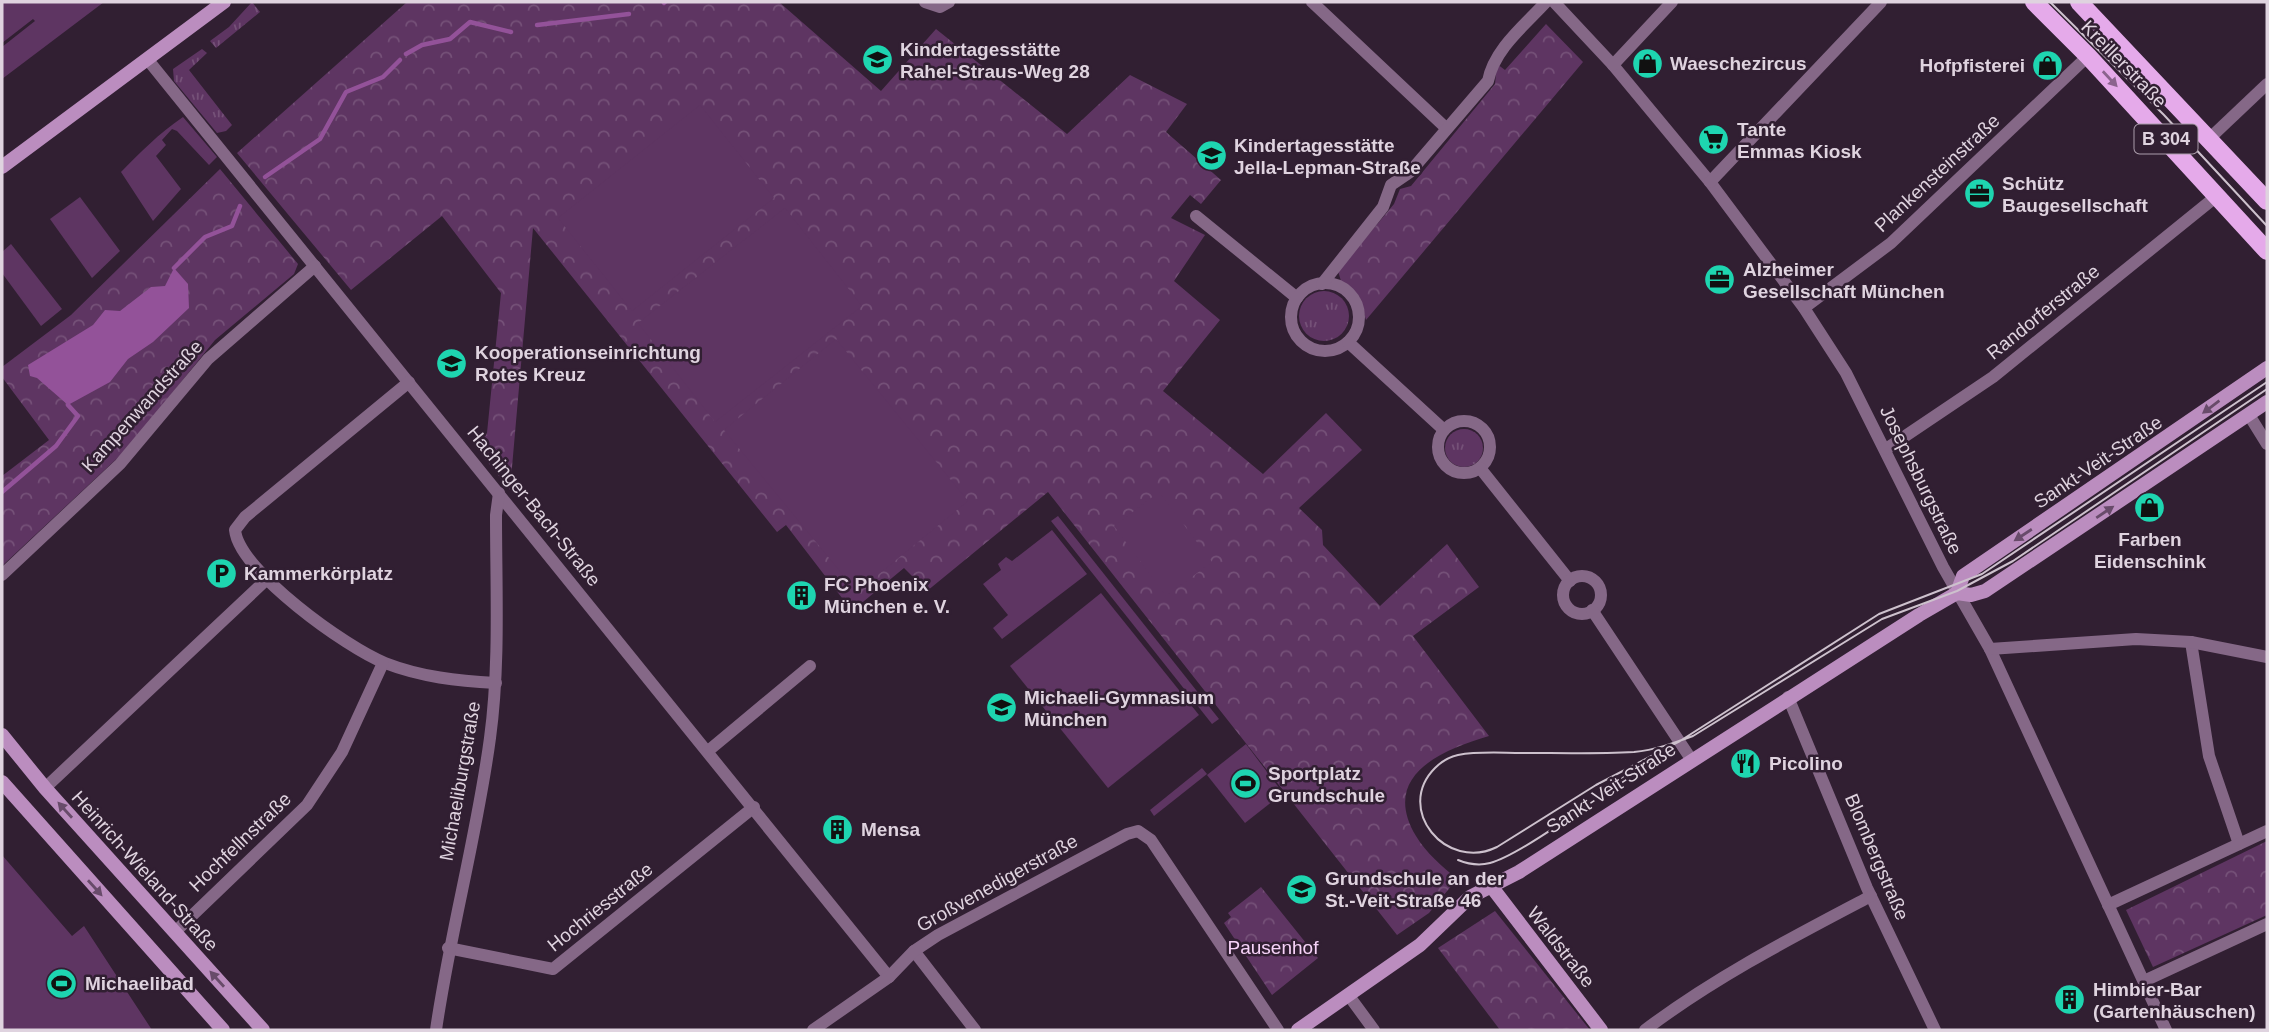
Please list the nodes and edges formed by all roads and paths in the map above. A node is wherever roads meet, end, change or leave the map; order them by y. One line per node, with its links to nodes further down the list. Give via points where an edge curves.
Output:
1 (225, 2): 12 (street)
2 (925, 2): 3 (street, via 934,7)
3 (949, 2)
4 (1312, 2): 15 (street)
5 (1546, 2): 15 (street, via 1499,54 1488,81)
6 (1553, 2): 13 (street, Josephsburgstraße)
7 (1672, 2): 13 (street)
8 (1881, 2): 18 (street)
9 (2034, 2): 11 (main road, Kreillerstraße / B 304)
10 (2079, 2): 16 (main road, Kreillerstraße / B 304)
11 (2088, 56): 19 (main road, Kreillerstraße / B 304, one-way to 19); 26 (street, Plankensteinstraße, via 1891,243)
12 (148, 60): 17 (street); 23 (street, Hachinger-Bach-Straße)
13 (1612, 65): 18 (street, Josephsburgstraße)
14 (2267, 84): 16 (street)
15 (1446, 128): 24 (street, via 1410,172 1391,185 1383,207)
16 (2210, 138): 20 (main road, Kreillerstraße / B 304)
17 (2, 167)
18 (1710, 181): 26 (street, Josephsburgstraße)
19 (2218, 195): 22 (main road, Kreillerstraße / B 304); 34 (street, Randorferstraße, via 2033,346)
20 (2267, 201)
21 (1196, 216): 25 (street)
22 (2267, 251)
23 (315, 266): 29 (street, Hachinger-Bach-Straße); 37 (street, Kampenwandstraße, via 208,359 120,464)
24 (1322, 284): 25 (street, via 1311,286); 27 (street, via 1344,290 1357,308 1356,331)
25 (1297, 298): 27 (street, via 1292,326 1301,342 1317,351)
26 (1804, 308): 34 (street, Josephsburgstraße, via 1846,373)
27 (1348, 342): 32 (street)
28 (2267, 368): 40 (street, Sankt-Veit-Straße, one-way to 40, via 1963,576)
29 (409, 382): 36 (street, Hachinger-Bach-Straße); 38 (street, via 235,530 236,543)
30 (2267, 402): 31 (street, Sankt-Veit-Straße)
31 (2249, 415): 33 (street); 40 (street, Sankt-Veit-Straße, one-way to 31, via 1985,591)
32 (1444, 430): 35 (street, via 1438,445 1448,468 1464,474); 35 (street, via 1468,421 1483,429 1491,445)
33 (2267, 444)
34 (1886, 449): 40 (street, Josephsburgstraße)
35 (1480, 468): 39 (street)
36 (499, 493): 47 (street, Michaeliburgstraße); 50 (street, Hachinger-Bach-Straße)
37 (2, 575)
38 (266, 580): 45 (street, via 314,620); 53 (street)
39 (1570, 581): 41 (street, via 1564,590 1567,605 1576,612); 41 (street, via 1586,576 1596,583 1601,594)
40 (1957, 593): 43 (street, Josephsburgstraße); 48 (street, Sankt-Veit-Straße)
41 (1592, 610): 51 (street)
42 (2191, 642): 43 (street, via 2136,639); 44 (street); 56 (street, via 2208,756)
43 (1990, 649): 59 (street, Josephsburgstraße)
44 (2267, 657)
45 (383, 663): 47 (street, via 440,679); 61 (street, Hochfellnstraße, via 342,752 307,805)
46 (810, 666): 50 (street)
47 (496, 683): 62 (street, Michaeliburgstraße, via 478,810)
48 (1788, 697): 51 (street, Sankt-Veit-Straße); 58 (street, Blombergstraße)
49 (2, 735): 53 (street, Heinrich-Wieland-Straße)
50 (708, 751): 54 (street, Hachinger-Bach-Straße)
51 (1691, 759): 57 (street, Sankt-Veit-Straße)
52 (2, 782): 67 (street, one-way to 67)
53 (45, 788): 61 (street, Heinrich-Wieland-Straße, one-way to 53)
54 (754, 807): 62 (street, Hochriesstraße, via 553,969); 64 (street, Hachinger-Bach-Straße)
55 (2267, 831): 56 (street)
56 (2239, 844): 59 (street)
57 (1491, 887): 66 (street, Sankt-Veit-Straße, via 1470,897 1434,934); 75 (street, Waldstraße)
58 (1871, 896): 76 (street, via 1729,973); 77 (street, Blombergstraße)
59 (2108, 905): 65 (street, Josephsburgstraße)
60 (2267, 924): 65 (street)
61 (174, 932): 68 (street, Heinrich-Wieland-Straße, one-way to 61)
62 (448, 948): 69 (street, Michaeliburgstraße)
63 (914, 951): 64 (street, Großvenedigerstraße); 71 (street); 72 (street, Großvenedigerstraße, via 1138,831 1151,840)
64 (889, 976): 70 (street, Großvenedigerstraße)
65 (2144, 981): 78 (street, Josephsburgstraße)
66 (1349, 996): 73 (street, Sankt-Veit-Straße); 74 (street)
67 (223, 1030)
68 (263, 1030)
69 (436, 1030)
70 (813, 1030)
71 (975, 1030)
72 (1278, 1030)
73 (1297, 1030)
74 (1374, 1030)
75 (1601, 1030)
76 (1645, 1030)
77 (1935, 1030)
78 (2166, 1030)

